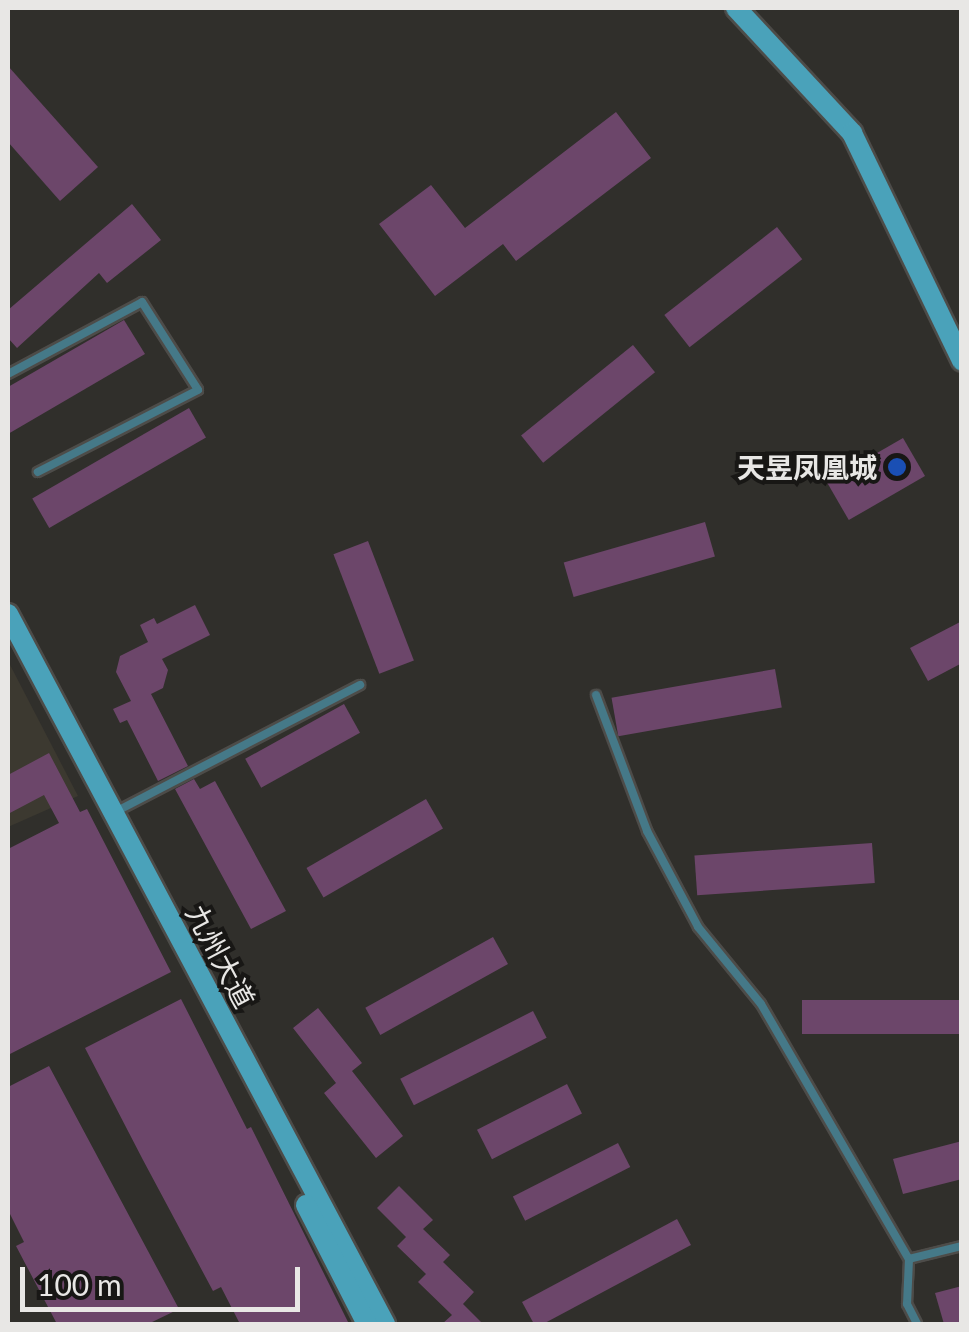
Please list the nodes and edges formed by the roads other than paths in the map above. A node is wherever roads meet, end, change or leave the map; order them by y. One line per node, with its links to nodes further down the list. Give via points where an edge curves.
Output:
1 (736, 8): 2 (main road, via 852,134)
2 (962, 360)
3 (8, 374): 4 (lane, via 142,302 198,390)
4 (38, 472)
5 (8, 614): 9 (main road, 九州大道)
6 (8, 643): 12 (main road)
7 (360, 685): 9 (lane)
8 (596, 695): 11 (lane, via 647,831 698,927 761,1004)
9 (113, 812): 13 (main road, 九州大道)
10 (962, 1246): 11 (lane)
11 (910, 1259): 14 (lane, via 907,1304)
12 (368, 1324)
13 (385, 1324)
14 (916, 1324)

